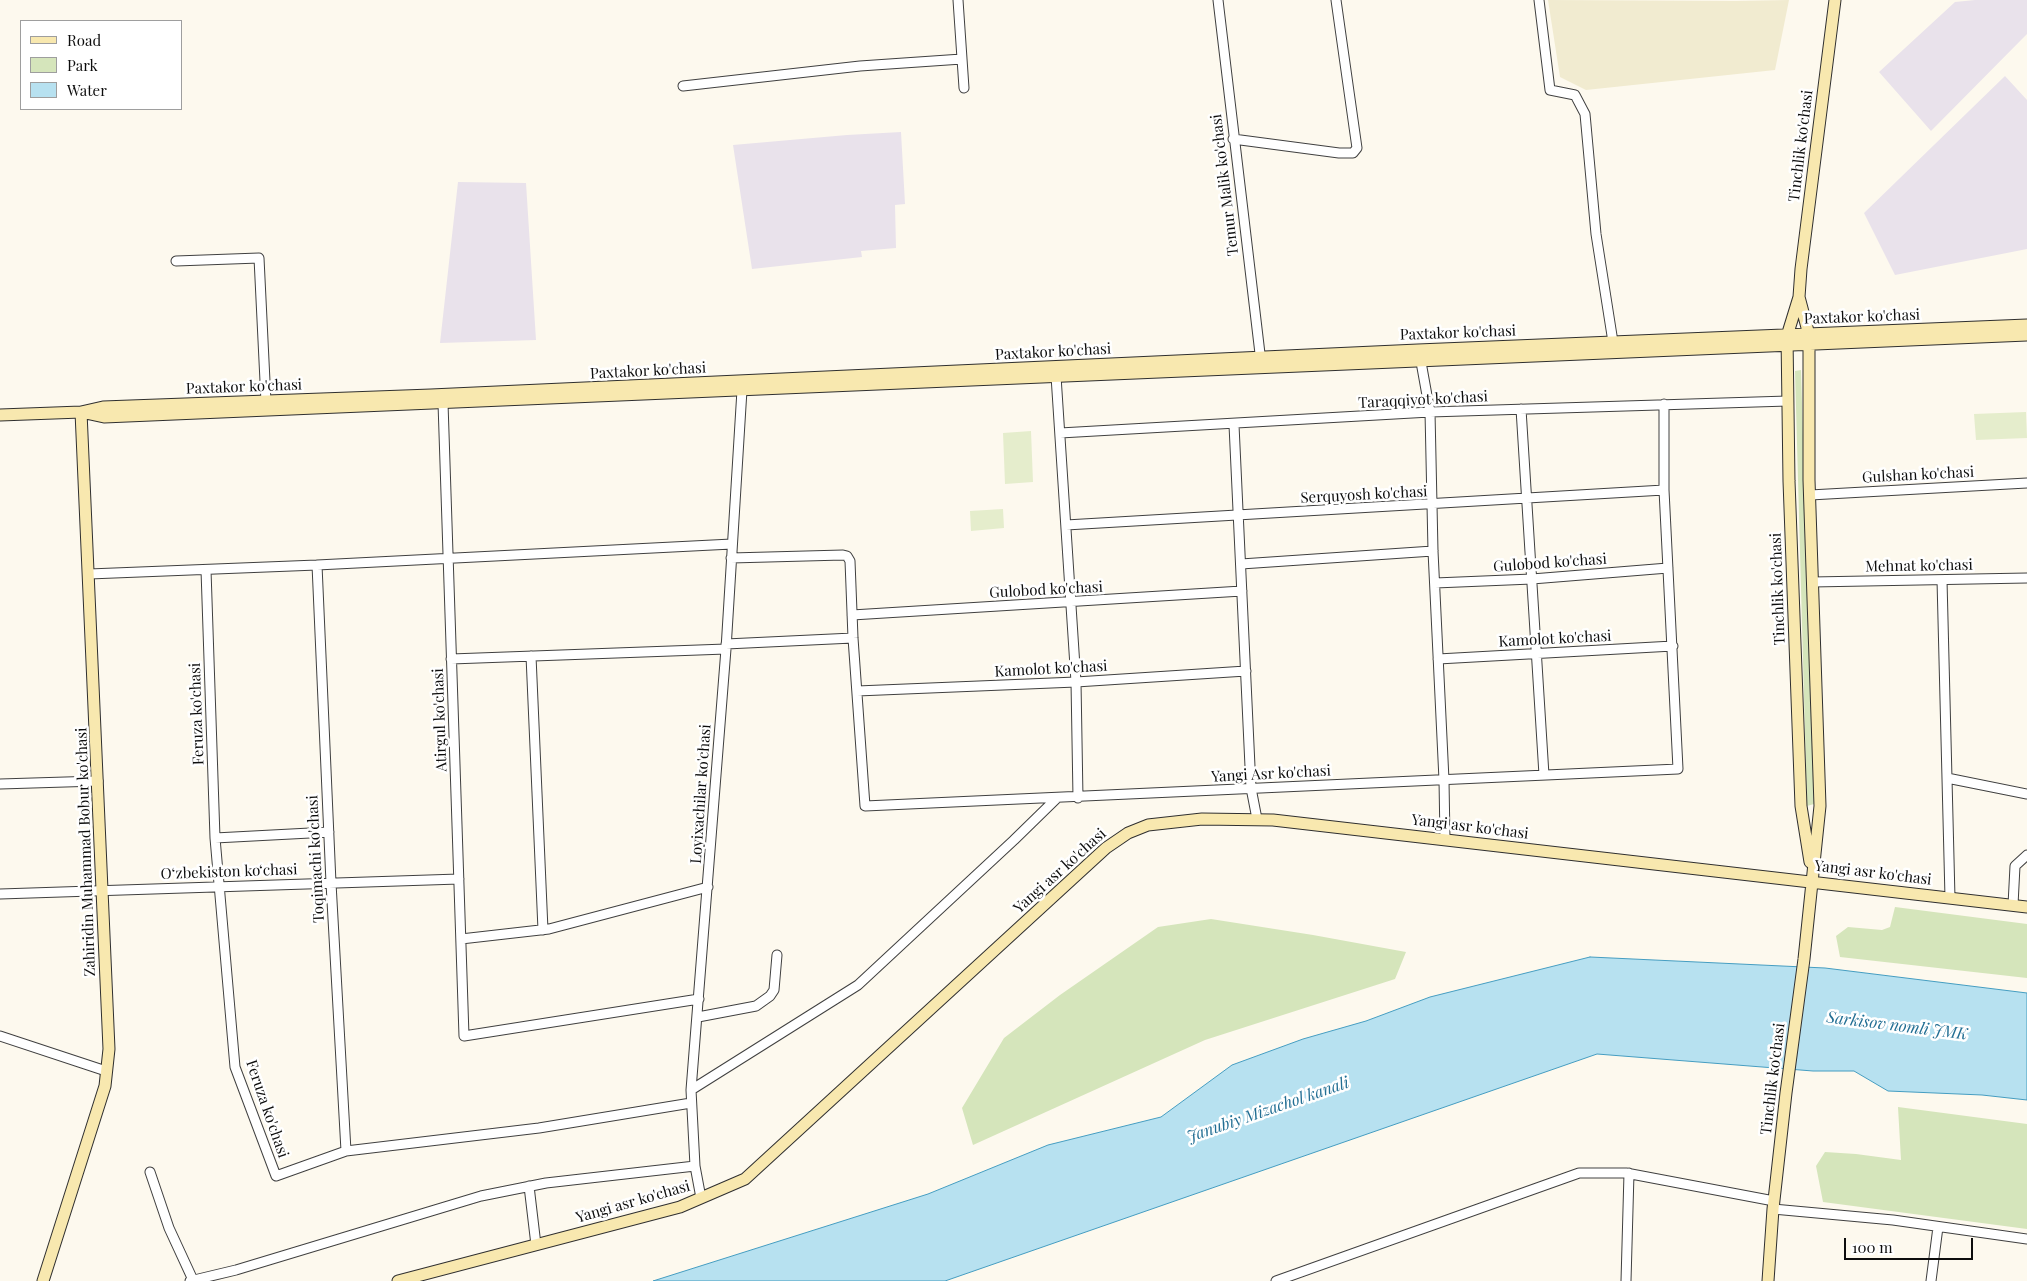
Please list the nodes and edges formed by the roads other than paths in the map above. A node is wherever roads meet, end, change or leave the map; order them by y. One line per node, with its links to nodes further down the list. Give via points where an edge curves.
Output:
1 (958, 0): 6 (street)
2 (1218, 0): 9 (street, Temur Malik ko'chasi)
3 (1336, 0): 9 (street, via 1357,148 1353,153 1339,153)
4 (1539, 0): 16 (street, via 1550,90 1575,95 1585,114 1596,234)
5 (1835, 0): 11 (main road, Tinchlik ko'chasi)
6 (962, 58): 7 (street); 8 (street)
7 (683, 86)
8 (964, 88)
9 (1233, 139): 17 (street, Temur Malik ko'chasi)
10 (176, 261): 22 (street, via 259,258)
11 (1800, 297): 14 (main road, Tinchlik ko'chasi); 15 (main road, Tinchlik ko'chasi)
12 (2027, 326): 15 (main road, Paxtakor ko'chasi)
13 (2027, 335): 15 (main road, Paxtakor ko'chasi)
14 (1787, 340): 15 (main road, Paxtakor ko'chasi); 16 (main road, Paxtakor ko'chasi); 18 (main road, Paxtakor ko'chasi); 21 (main road, Tinchlik ko'chasi)
15 (1808, 340): 33 (main road, Tinchlik ko'chasi)
16 (1613, 342): 17 (main road, Paxtakor ko'chasi)
17 (1261, 362): 18 (main road, Paxtakor ko'chasi); 19 (main road, Paxtakor ko'chasi); 22 (main road, Paxtakor ko'chasi)
18 (1421, 362): 27 (street)
19 (1056, 376): 20 (main road, Paxtakor ko'chasi); 30 (street)
20 (742, 390): 23 (main road, Paxtakor ko'chasi); 38 (street, Loyixachilar ko'chasi)
21 (1788, 401): 24 (street, Taraqqiyot ko'chasi); 80 (main road, Tinchlik ko'chasi, via 1801,806)
22 (266, 402): 26 (main road, Paxtakor ko'chasi, via 103,407)
23 (443, 403): 26 (main road, Paxtakor ko'chasi, via 104,417); 40 (street, Atirgul ko'chasi)
24 (1664, 404): 25 (street, Taraqqiyot ko'chasi); 32 (street)
25 (1521, 409): 27 (street, Taraqqiyot ko'chasi); 34 (street)
26 (81, 412): 28 (main road, Paxtakor ko'chasi); 46 (main road, Zahiridin Muhammad Bobur ko'chasi)
27 (1430, 412): 29 (street, Taraqqiyot ko'chasi); 35 (street)
28 (0, 415)
29 (1234, 425): 30 (street, Taraqqiyot ko'chasi); 36 (street)
30 (1060, 433): 37 (street)
31 (2027, 483): 33 (street, Gulshan ko'chasi)
32 (1664, 490): 34 (street, Serquyosh ko'chasi); 44 (street)
33 (1810, 495): 50 (main road, Tinchlik ko'chasi)
34 (1526, 499): 35 (street, Serquyosh ko'chasi); 48 (street)
35 (1432, 504): 36 (street, Serquyosh ko'chasi); 39 (street)
36 (1237, 516): 37 (street, Serquyosh ko'chasi); 42 (street)
37 (1066, 525): 53 (street)
38 (732, 544): 40 (street); 41 (street, Loyixachilar ko'chasi)
39 (1433, 551): 42 (street); 51 (street)
40 (448, 558): 43 (street); 60 (street, Atirgul ko'chasi)
41 (732, 558): 54 (street, via 847,556 850,561); 56 (street, Loyixachilar ko'chasi)
42 (1241, 564): 52 (street)
43 (317, 565): 45 (street); 75 (street, Toqimachi ko'chasi)
44 (1668, 568): 48 (street, Gulobod ko'chasi); 57 (street)
45 (206, 570): 46 (street); 76 (street, Feruza ko'chasi)
46 (89, 574): 68 (main road, Zahiridin Muhammad Bobur ko'chasi)
47 (2027, 578): 49 (street, Mehnat ko'chasi)
48 (1532, 580): 51 (street, Gulobod ko'chasi); 58 (street)
49 (1942, 580): 50 (street, Mehnat ko'chasi); 66 (street)
50 (1812, 582): 80 (main road, Tinchlik ko'chasi, via 1820,806)
51 (1435, 583): 61 (street)
52 (1242, 591): 53 (street, Gulobod ko'chasi); 62 (street)
53 (1070, 602): 54 (street, Gulobod ko'chasi); 63 (street)
54 (852, 615): 55 (street)
55 (853, 638): 56 (street); 64 (street)
56 (726, 646): 59 (street); 83 (street, Loyixachilar ko'chasi)
57 (1673, 646): 58 (street, Kamolot ko'chasi); 65 (street, Yangi Asr ko'chasi, via 1678,769)
58 (1537, 654): 61 (street, Kamolot ko'chasi); 65 (street)
59 (532, 656): 60 (street); 89 (street)
60 (451, 659): 79 (street, Atirgul ko'chasi)
61 (1438, 659): 67 (street)
62 (1246, 671): 63 (street, Kamolot ko'chasi); 70 (street)
63 (1076, 682): 64 (street, Kamolot ko'chasi); 73 (street)
64 (857, 691): 72 (street, Yangi Asr ko'chasi, via 865,806)
65 (1544, 775): 67 (street, Yangi Asr ko'chasi)
66 (1947, 778): 71 (street); 86 (street)
67 (1444, 780): 70 (street, Yangi Asr ko'chasi); 77 (street)
68 (98, 781): 69 (street); 84 (main road, Zahiridin Muhammad Bobur ko'chasi)
69 (0, 784)
70 (1251, 788): 73 (street, Yangi Asr ko'chasi); 74 (street)
71 (2027, 794)
72 (1056, 798): 73 (street, Yangi Asr ko'chasi); 96 (street, via 858,985)
73 (1078, 798)
74 (1257, 819): 77 (main road, Yangi asr ko'chasi); 103 (main road, Yangi asr ko'chasi, via 1202,819 1148,825 1128,833 1106,848 744,1179)
75 (329, 832): 76 (street); 81 (street, Toqimachi ko'chasi)
76 (215, 838): 82 (street, Feruza ko'chasi)
77 (1445, 840): 80 (main road, Yangi asr ko'chasi)
78 (2027, 855): 87 (street, via 2015,866)
79 (459, 879): 81 (street, Oʻzbekiston koʻchasi); 90 (street, Atirgul ko'chasi)
80 (1812, 881): 86 (main road, Yangi asr ko'chasi); 104 (main road, Tinchlik ko'chasi)
81 (331, 882): 82 (street, Oʻzbekiston koʻchasi); 98 (street, Toqimachi ko'chasi)
82 (218, 887): 84 (street, Oʻzbekiston koʻchasi); 98 (street, Feruza ko'chasi, via 235,1067 276,1176)
83 (708, 887): 89 (street); 92 (street, Loyixachilar ko'chasi)
84 (102, 890): 85 (street, Oʻzbekiston koʻchasi); 95 (main road, Zahiridin Muhammad Bobur ko'chasi, via 109,1048)
85 (0, 894)
86 (1950, 898): 87 (main road, Yangi asr ko'chasi)
87 (2013, 905): 88 (main road, Yangi asr ko'chasi)
88 (2027, 907)
89 (543, 930): 90 (street)
90 (461, 939): 92 (street, Atirgul ko'chasi, via 464,1036)
91 (777, 955): 93 (street, via 774,990 770,996 756,1006)
92 (699, 999): 93 (street, Loyixachilar ko'chasi)
93 (698, 1016): 96 (street, Loyixachilar ko'chasi)
94 (0, 1036): 95 (street)
95 (106, 1072): 108 (main road, Zahiridin Muhammad Bobur ko'chasi, via 105,1086)
96 (691, 1090): 97 (street, Loyixachilar ko'chasi)
97 (691, 1103): 98 (street, Feruza ko'chasi, via 539,1128); 99 (street, Loyixachilar ko'chasi)
98 (346, 1151)
99 (695, 1166): 102 (street); 103 (street, Loyixachilar ko'chasi)
100 (150, 1172): 109 (street)
101 (1629, 1173): 104 (street); 111 (street, via 1580,1173); 112 (street)
102 (529, 1186): 107 (street); 109 (street, via 481,1196)
103 (701, 1198): 107 (main road, Yangi asr ko'chasi, via 680,1207)
104 (1774, 1205): 105 (street); 113 (main road, Tinchlik ko'chasi)
105 (1938, 1226): 106 (street); 114 (street)
106 (2027, 1239)
107 (536, 1245): 110 (main road, Yangi asr ko'chasi)
108 (43, 1281)
109 (191, 1281)
110 (398, 1281)
111 (1276, 1281)
112 (1626, 1281)
113 (1768, 1281)
114 (1931, 1281)

